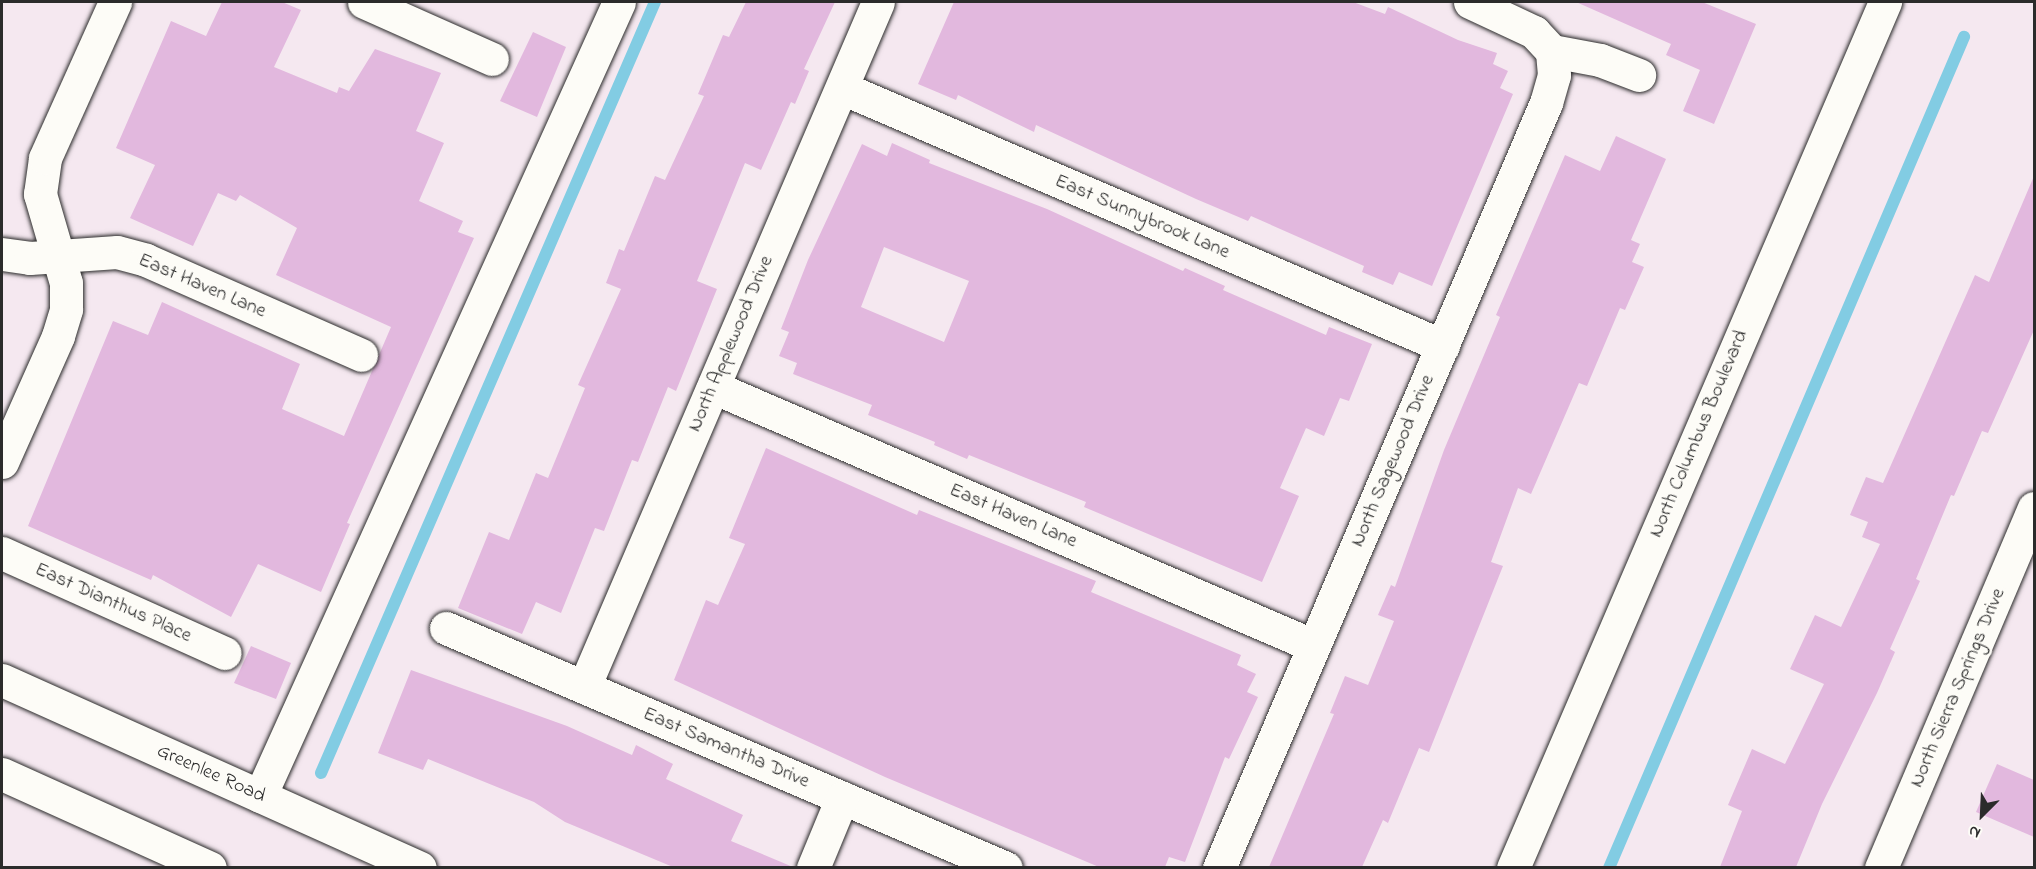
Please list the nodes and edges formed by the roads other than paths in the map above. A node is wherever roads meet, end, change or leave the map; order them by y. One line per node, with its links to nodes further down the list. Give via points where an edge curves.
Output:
1 (116, 2): 12 (street, via 45,158 40,194)
2 (364, 2): 8 (street)
3 (619, 2): 25 (street)
4 (878, 2): 10 (street, North Applewood Drive)
5 (1470, 2): 7 (street, via 1534,32)
6 (1885, 2): 33 (street, North Columbus Boulevard)
7 (1552, 51): 9 (street, via 1600,60); 13 (street, North Sagewood Drive, via 1554,75 1546,104)
8 (492, 59)
9 (1639, 75)
10 (842, 88): 13 (street, East Sunnybrook Lane); 15 (street, North Applewood Drive)
11 (2, 254): 12 (street, East Haven Lane)
12 (58, 255): 14 (street, East Haven Lane, via 117,252 146,260); 16 (street, via 66,283 66,309 58,336)
13 (1443, 346): 20 (street, North Sagewood Drive)
14 (360, 355)
15 (712, 387): 20 (street, East Haven Lane); 23 (street, North Applewood Drive)
16 (2, 462)
17 (2034, 508): 27 (street, North Sierra Springs Drive)
18 (2, 553): 21 (street, East Dianthus Place)
19 (446, 628): 23 (street, East Samantha Drive)
20 (1314, 646): 32 (street, North Sagewood Drive)
21 (225, 653)
22 (2, 680): 25 (street, Greenlee Road)
23 (584, 687): 26 (street, East Samantha Drive)
24 (2, 774): 28 (street)
25 (260, 796): 29 (street, Greenlee Road)
26 (842, 798): 30 (street); 31 (street, East Samantha Drive)
27 (1888, 865)
28 (210, 867)
29 (420, 867)
30 (813, 867)
31 (1006, 867)
32 (1219, 867)
33 (1514, 867)

